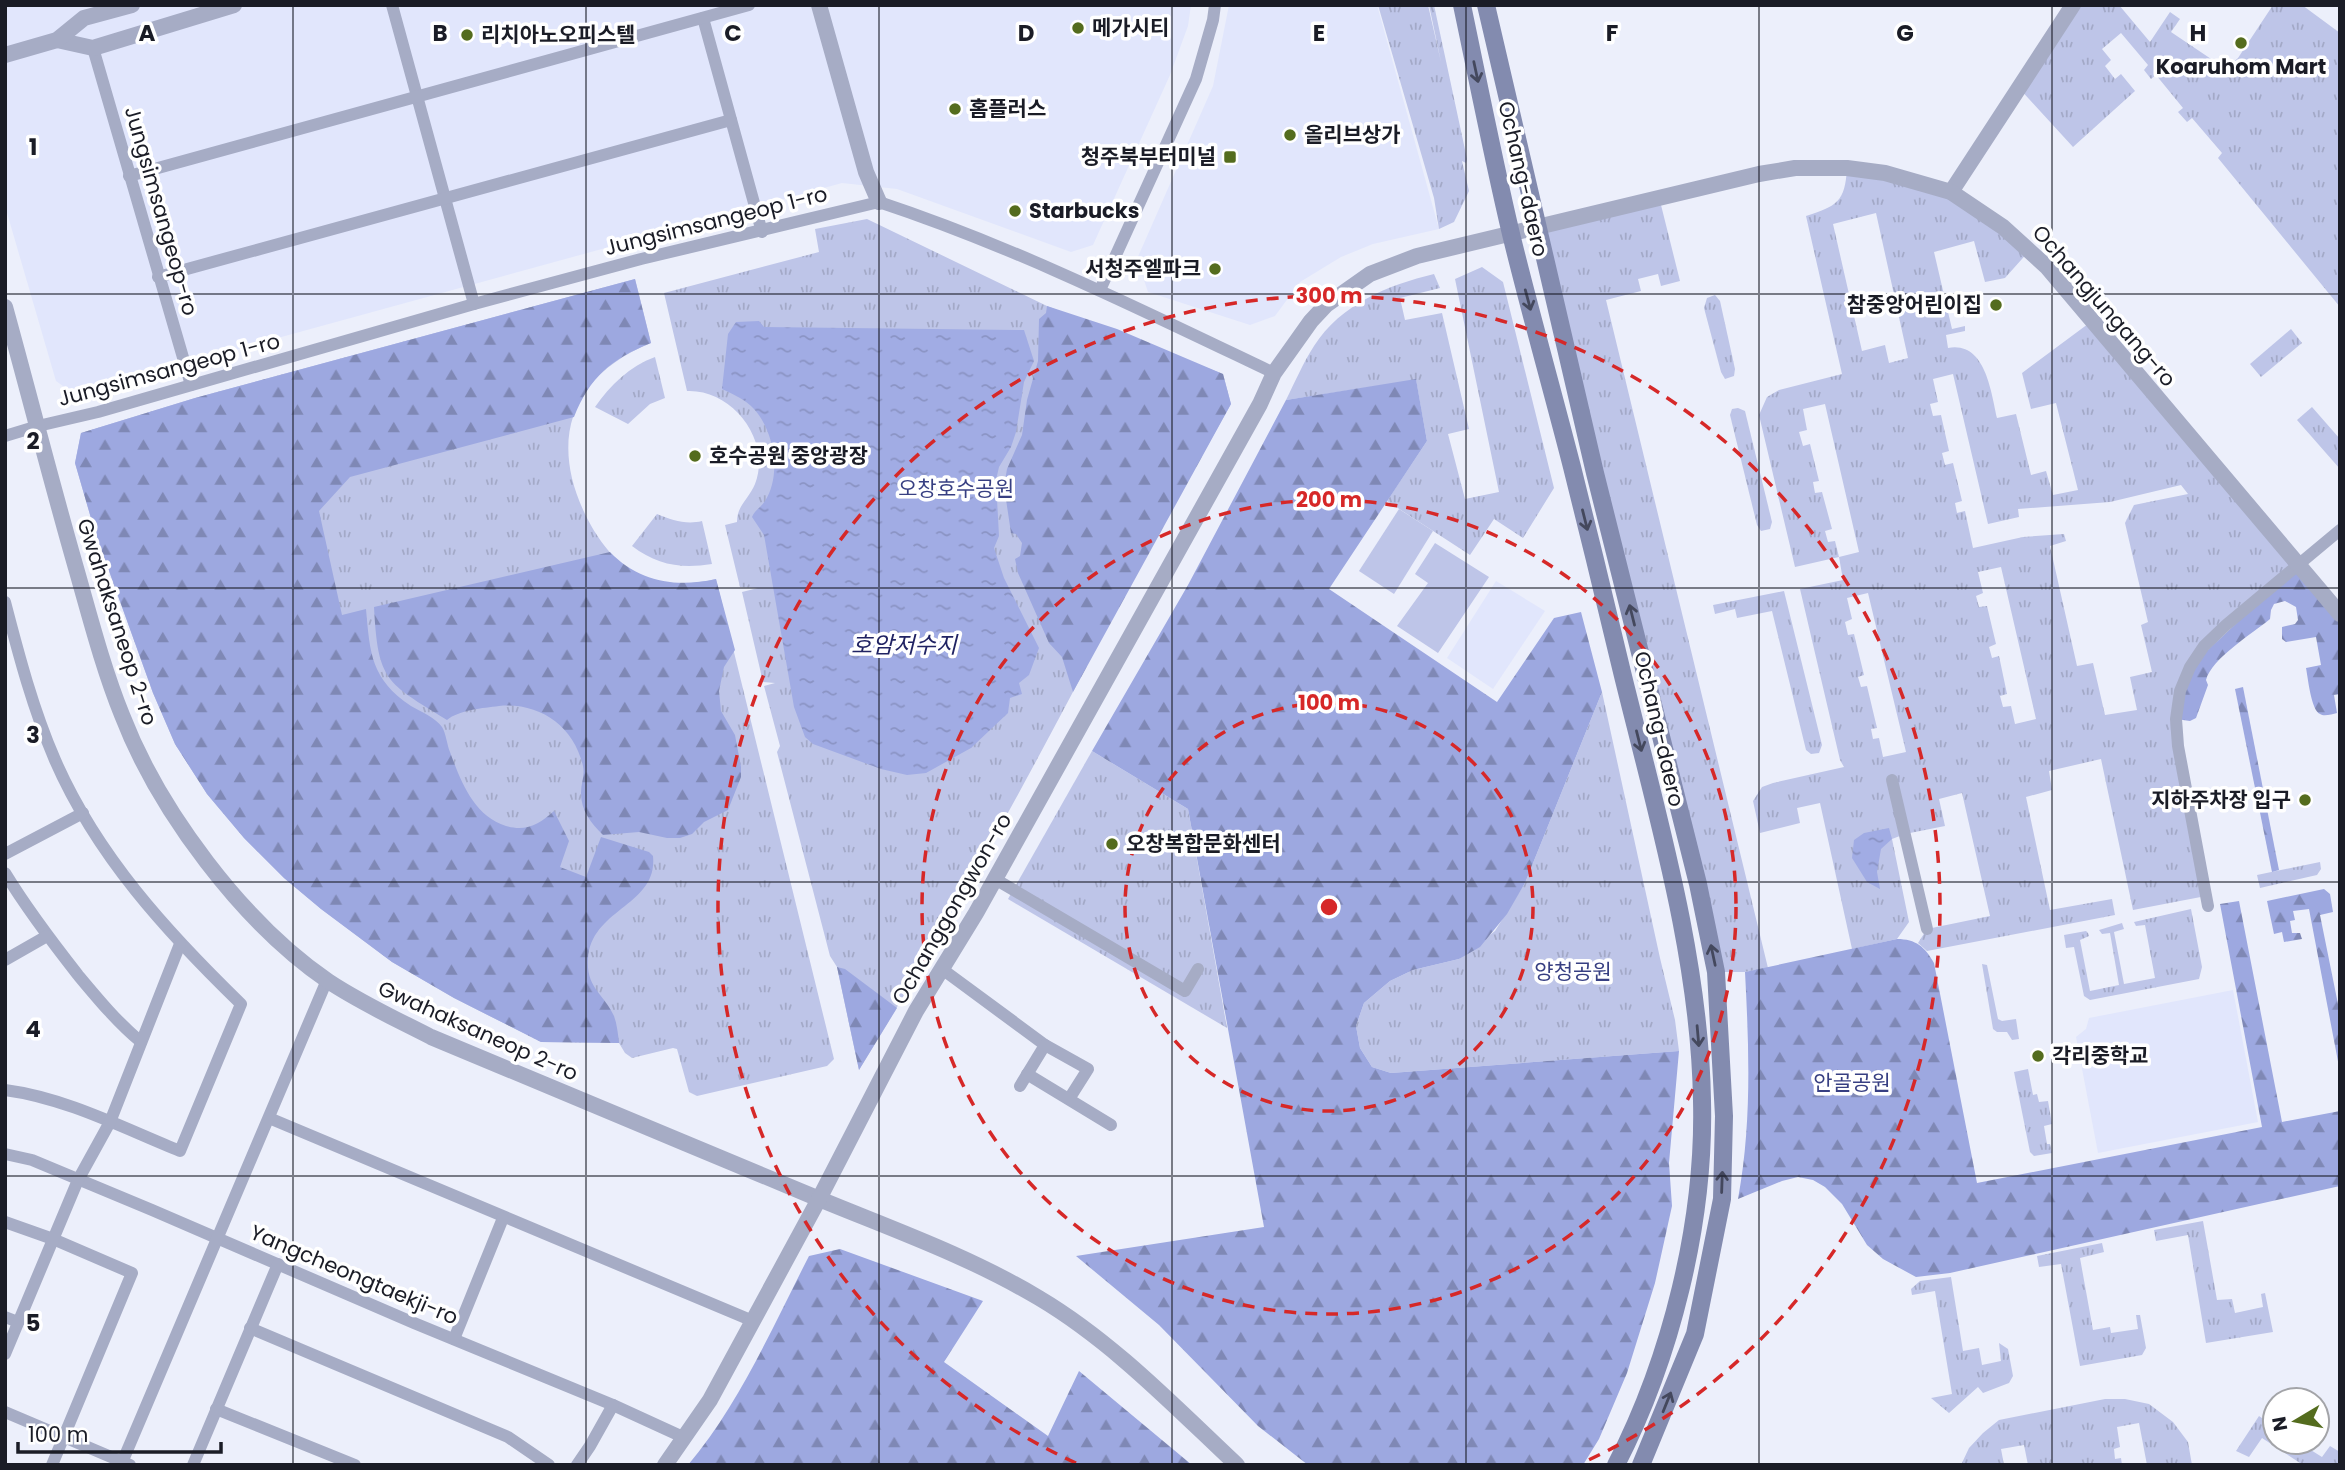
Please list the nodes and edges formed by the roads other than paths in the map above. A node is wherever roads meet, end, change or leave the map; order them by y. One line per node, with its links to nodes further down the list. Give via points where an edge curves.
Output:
1 (132, 5): 10 (street)
2 (234, 5): 13 (street)
3 (392, 5): 15 (street)
4 (749, 5): 11 (street)
5 (819, 5): 20 (street, via 866,172)
6 (1215, 5): 25 (street, via 1196,79)
7 (1462, 5): 23 (main road, Ochang-daero, one-way to 23)
8 (1486, 5): 21 (main road, Ochang-daero)
9 (2073, 5): 18 (street)
10 (82, 12): 12 (street)
11 (703, 18): 15 (street); 16 (street)
12 (57, 40): 13 (street); 14 (street)
13 (93, 47): 17 (street, Jungsimsangeop-ro)
14 (5, 55)
15 (417, 97): 17 (street); 19 (street)
16 (731, 120): 19 (street); 22 (street)
17 (129, 176): 24 (street, Jungsimsangeop-ro)
18 (1951, 192): 21 (street, Ochangjungang-ro, via 1885,173 1795,168); 33 (street, Ochangjungang-ro, via 2003,227 2047,267)
19 (445, 198): 24 (street); 26 (street)
20 (879, 202): 22 (street, Jungsimsangeop 1-ro); 25 (street)
21 (1537, 228): 23 (street, Ochangjungang-ro); 86 (main road, Ochang-daero, one-way to 21, via 1695,1334 1722,1199 1724,1116 1716,972)
22 (762, 232): 26 (street, Jungsimsangeop 1-ro)
23 (1511, 234): 28 (street, Ochanggongwon-ro, via 1417,256 1370,274 1326,305); 85 (main road, Ochang-daero, one-way to 85, via 1647,775 1688,956 1698,1028 1703,1106 1692,1225 1662,1355)
24 (158, 277): 29 (street, Jungsimsangeop-ro)
25 (1100, 290): 28 (street)
26 (474, 304): 29 (street, Jungsimsangeop 1-ro)
27 (5, 307): 30 (street, Gwahaksaneop 2-ro)
28 (1274, 373): 40 (street, Ochanggongwon-ro)
29 (191, 385): 30 (street, Jungsimsangeop 1-ro)
30 (38, 426): 31 (street, Jungsimsangeop 1-ro); 48 (street, Gwahaksaneop 2-ro, via 93,630 122,716 143,761 197,848 226,884)
31 (5, 436)
32 (2340, 530): 33 (street)
33 (2298, 565): 35 (street, Ochangjungang-ro); 41 (street, via 2204,646 2180,691 2178,746)
34 (5, 602): 37 (street, via 40,721)
35 (2340, 614)
36 (1892, 780): 42 (street)
37 (83, 813): 38 (street); 44 (street, via 110,857)
38 (5, 854)
39 (5, 873): 43 (street)
40 (995, 879): 46 (street, Ochanggongwon-ro); 47 (street, via 1185,991)
41 (2208, 906)
42 (1927, 929)
43 (47, 936): 45 (street); 49 (street, via 120,1025)
44 (180, 944): 49 (street); 56 (street, via 241,1004 232,1027 180,1151)
45 (5, 960)
46 (942, 969): 50 (street); 60 (street, Ochanggongwon-ro)
47 (1198, 969)
48 (327, 980): 55 (street); 60 (street, Gwahaksaneop 2-ro, via 430,1037)
49 (141, 1042): 56 (street)
50 (1045, 1045): 51 (street); 54 (street, via 1088,1069)
51 (1027, 1074): 52 (street); 54 (street)
52 (1020, 1086)
53 (5, 1090): 56 (street, via 64,1104)
54 (1069, 1099): 57 (street)
55 (269, 1118): 61 (street); 63 (street)
56 (110, 1122): 59 (street)
57 (1111, 1125)
58 (5, 1154): 59 (street, Yangcheongtaekji-ro)
59 (78, 1180): 63 (street, Yangcheongtaekji-ro); 64 (street)
60 (819, 1199): 67 (street, Ochanggongwon-ro); 84 (street, Gwahaksaneop 2-ro, via 932,1244 1038,1297 1108,1346)
61 (503, 1217): 67 (street); 70 (street)
62 (5, 1222): 64 (street)
63 (218, 1238): 65 (street, Yangcheongtaekji-ro); 77 (street)
64 (53, 1239): 68 (street); 75 (street, via 132,1273)
65 (278, 1264): 69 (street); 70 (street, Yangcheongtaekji-ro)
66 (5, 1317): 68 (street)
67 (753, 1321): 76 (street, Ochanggongwon-ro)
68 (18, 1322): 71 (street)
69 (250, 1328): 73 (street); 81 (street, via 508,1437)
70 (454, 1339): 72 (street, Yangcheongtaekji-ro)
71 (5, 1354)
72 (613, 1405): 76 (street, Yangcheongtaekji-ro); 82 (street)
73 (216, 1409): 79 (street); 80 (street)
74 (5, 1412): 75 (street)
75 (64, 1437): 77 (street); 78 (street)
76 (685, 1438): 83 (street, Ochanggongwon-ro)
77 (125, 1464)
78 (52, 1465)
79 (193, 1465)
80 (355, 1465)
81 (549, 1465)
82 (577, 1465)
83 (665, 1465)
84 (1237, 1465)
85 (1616, 1465)
86 (1641, 1465)

